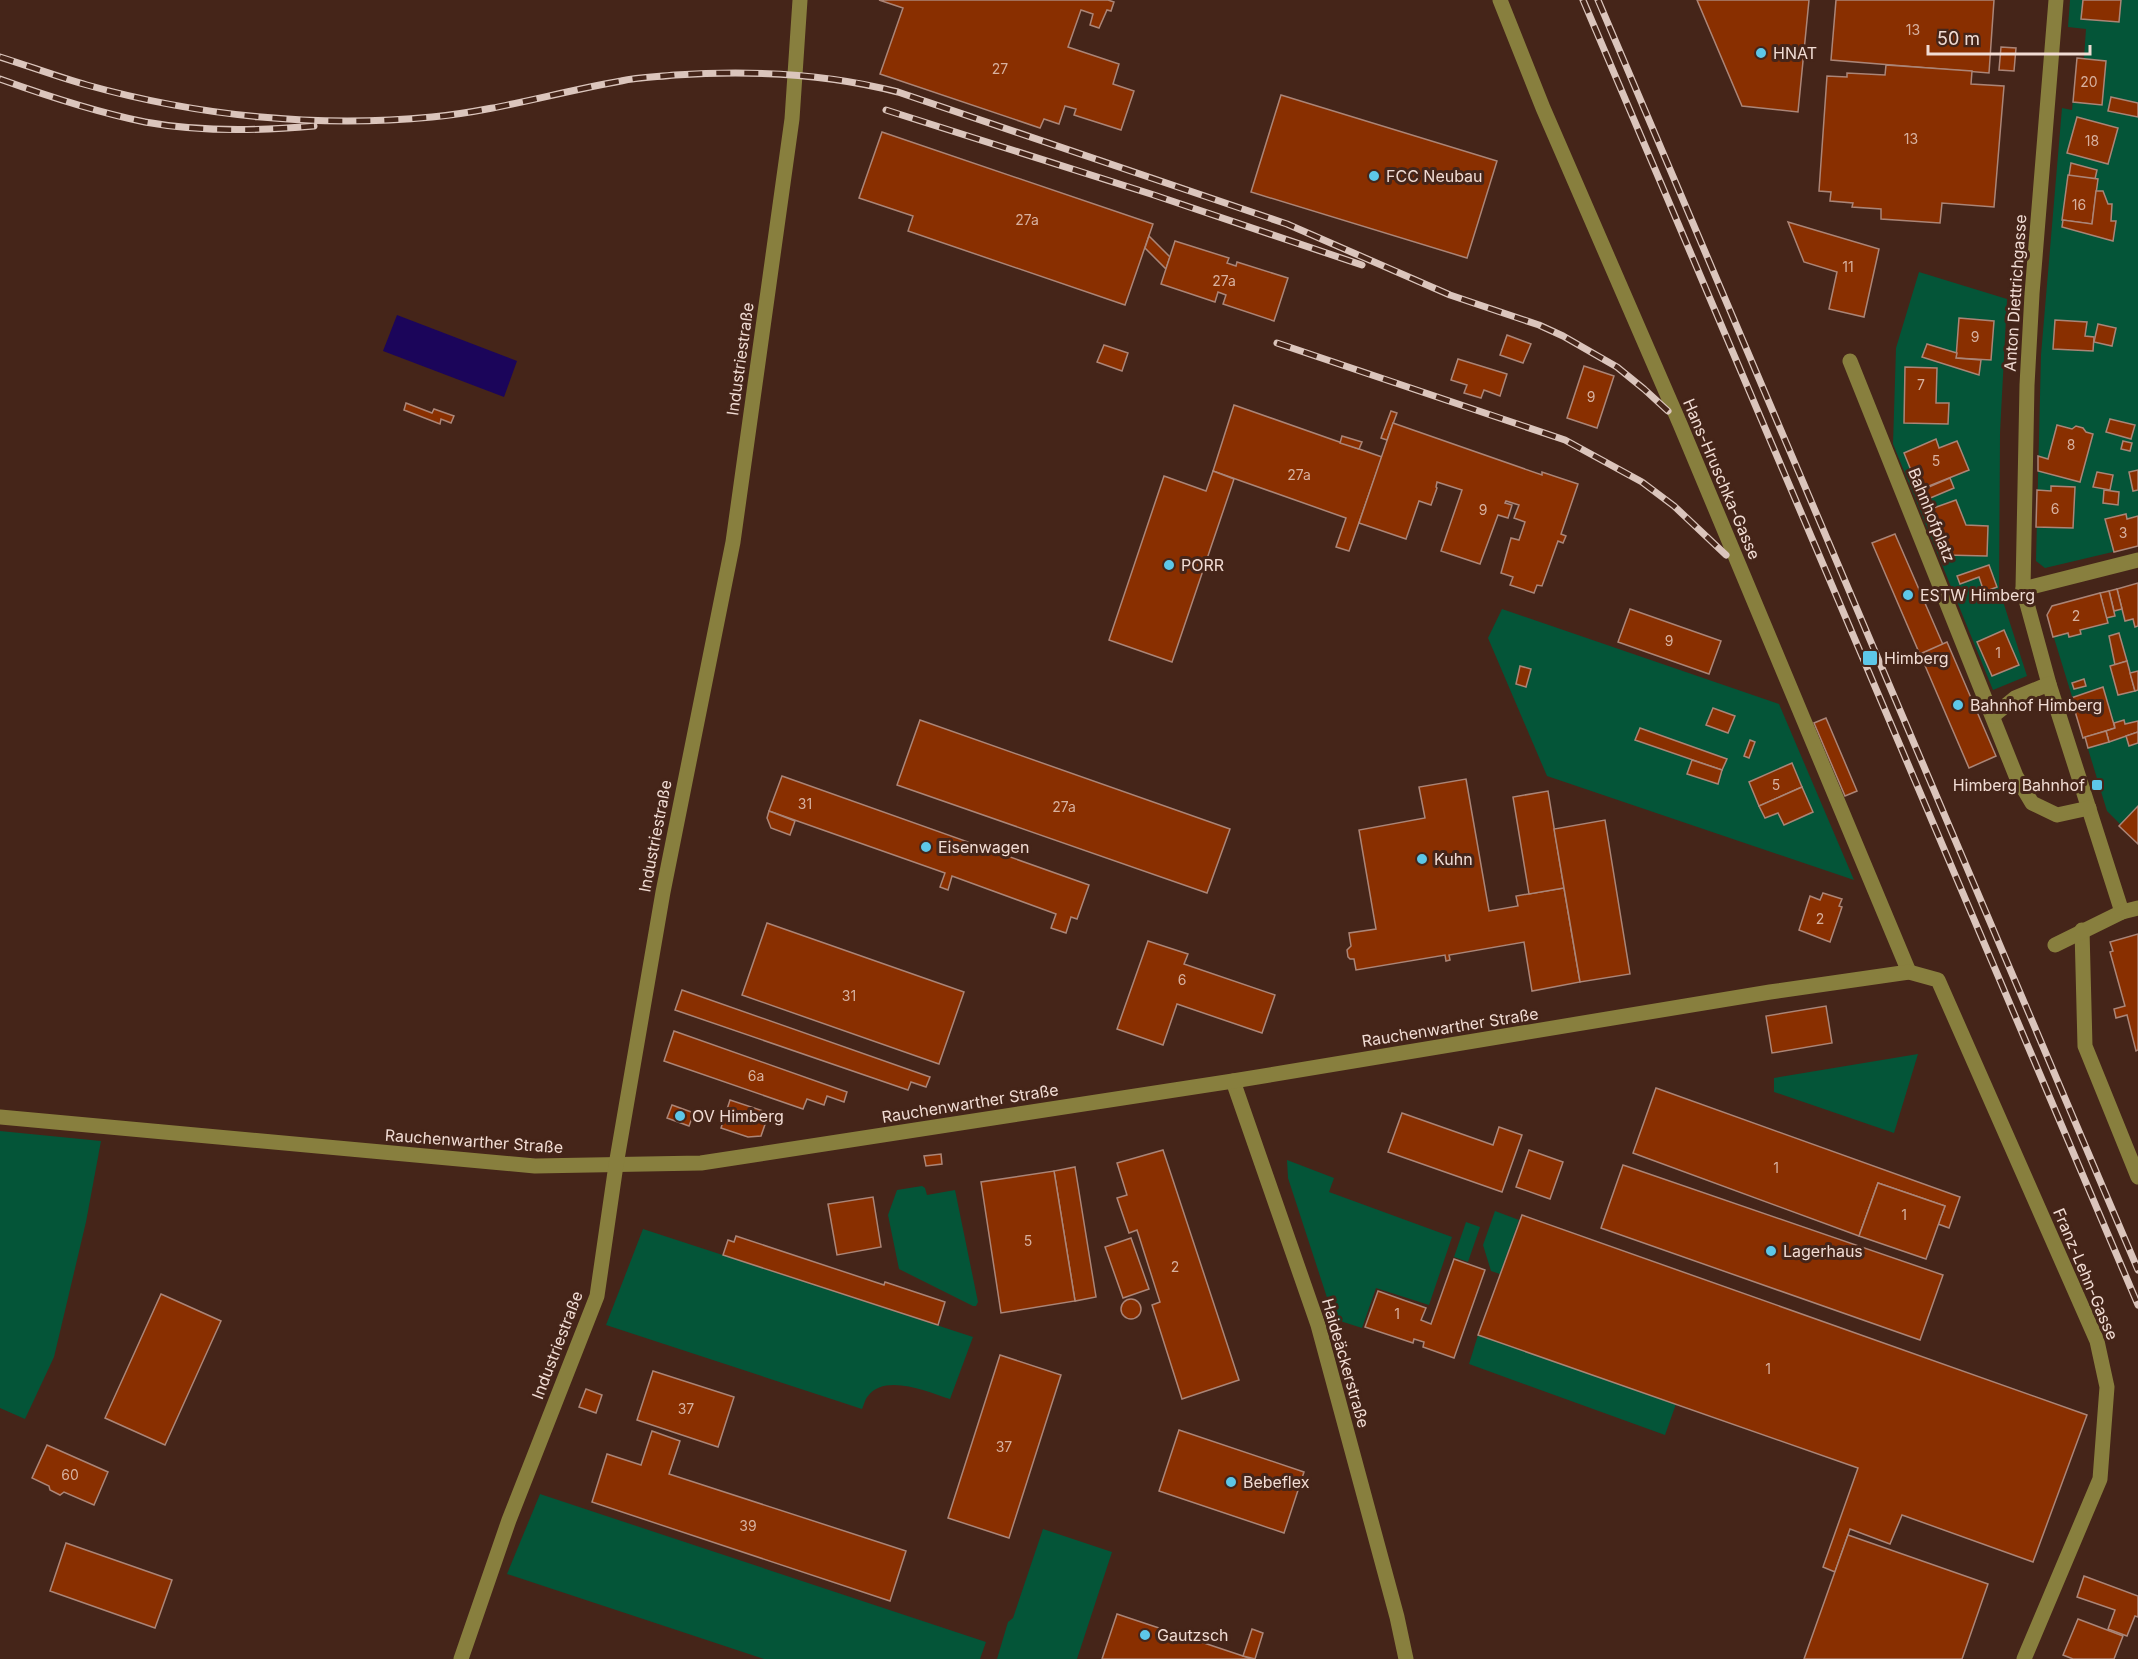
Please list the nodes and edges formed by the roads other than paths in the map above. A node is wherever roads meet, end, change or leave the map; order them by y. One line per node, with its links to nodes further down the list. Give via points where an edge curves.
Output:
1 (800, 0): 18 (street, Industriestraße, via 792,119 732,542 663,892)
2 (1500, 0): 14 (street, Hans-Hruschka-Gasse)
3 (2056, 0): 6 (street, Anton Diettrichgasse, via 2032,294)
4 (1850, 361): 8 (street, Bahnhofplatz)
5 (2138, 560): 6 (street)
6 (2023, 589): 7 (street)
7 (2049, 684): 8 (street, via 2015,698); 9 (street)
8 (1993, 716): 9 (street, Bahnhofplatz, via 2016,776 2032,803 2057,815)
9 (2089, 807): 11 (street)
10 (2138, 908): 11 (street)
11 (2122, 912): 12 (street)
12 (2082, 930): 13 (street); 19 (street, via 2085,1046)
13 (2055, 945)
14 (1909, 972): 15 (street, Rauchenwarther Straße); 16 (street, Rauchenwarther Straße)
15 (1938, 980): 22 (street, Franz-Lehn-Gasse, via 2097,1341 2107,1387 2100,1479)
16 (1233, 1081): 18 (street, Rauchenwarther Straße, via 701,1163); 21 (street, Haideäckerstraße, via 1318,1325)
17 (0, 1117): 18 (street, Rauchenwarther Straße, via 535,1166)
18 (616, 1165): 20 (street, Industriestraße, via 597,1296 509,1520)
19 (2138, 1178)
20 (461, 1659)
21 (1406, 1659)
22 (2024, 1659)

